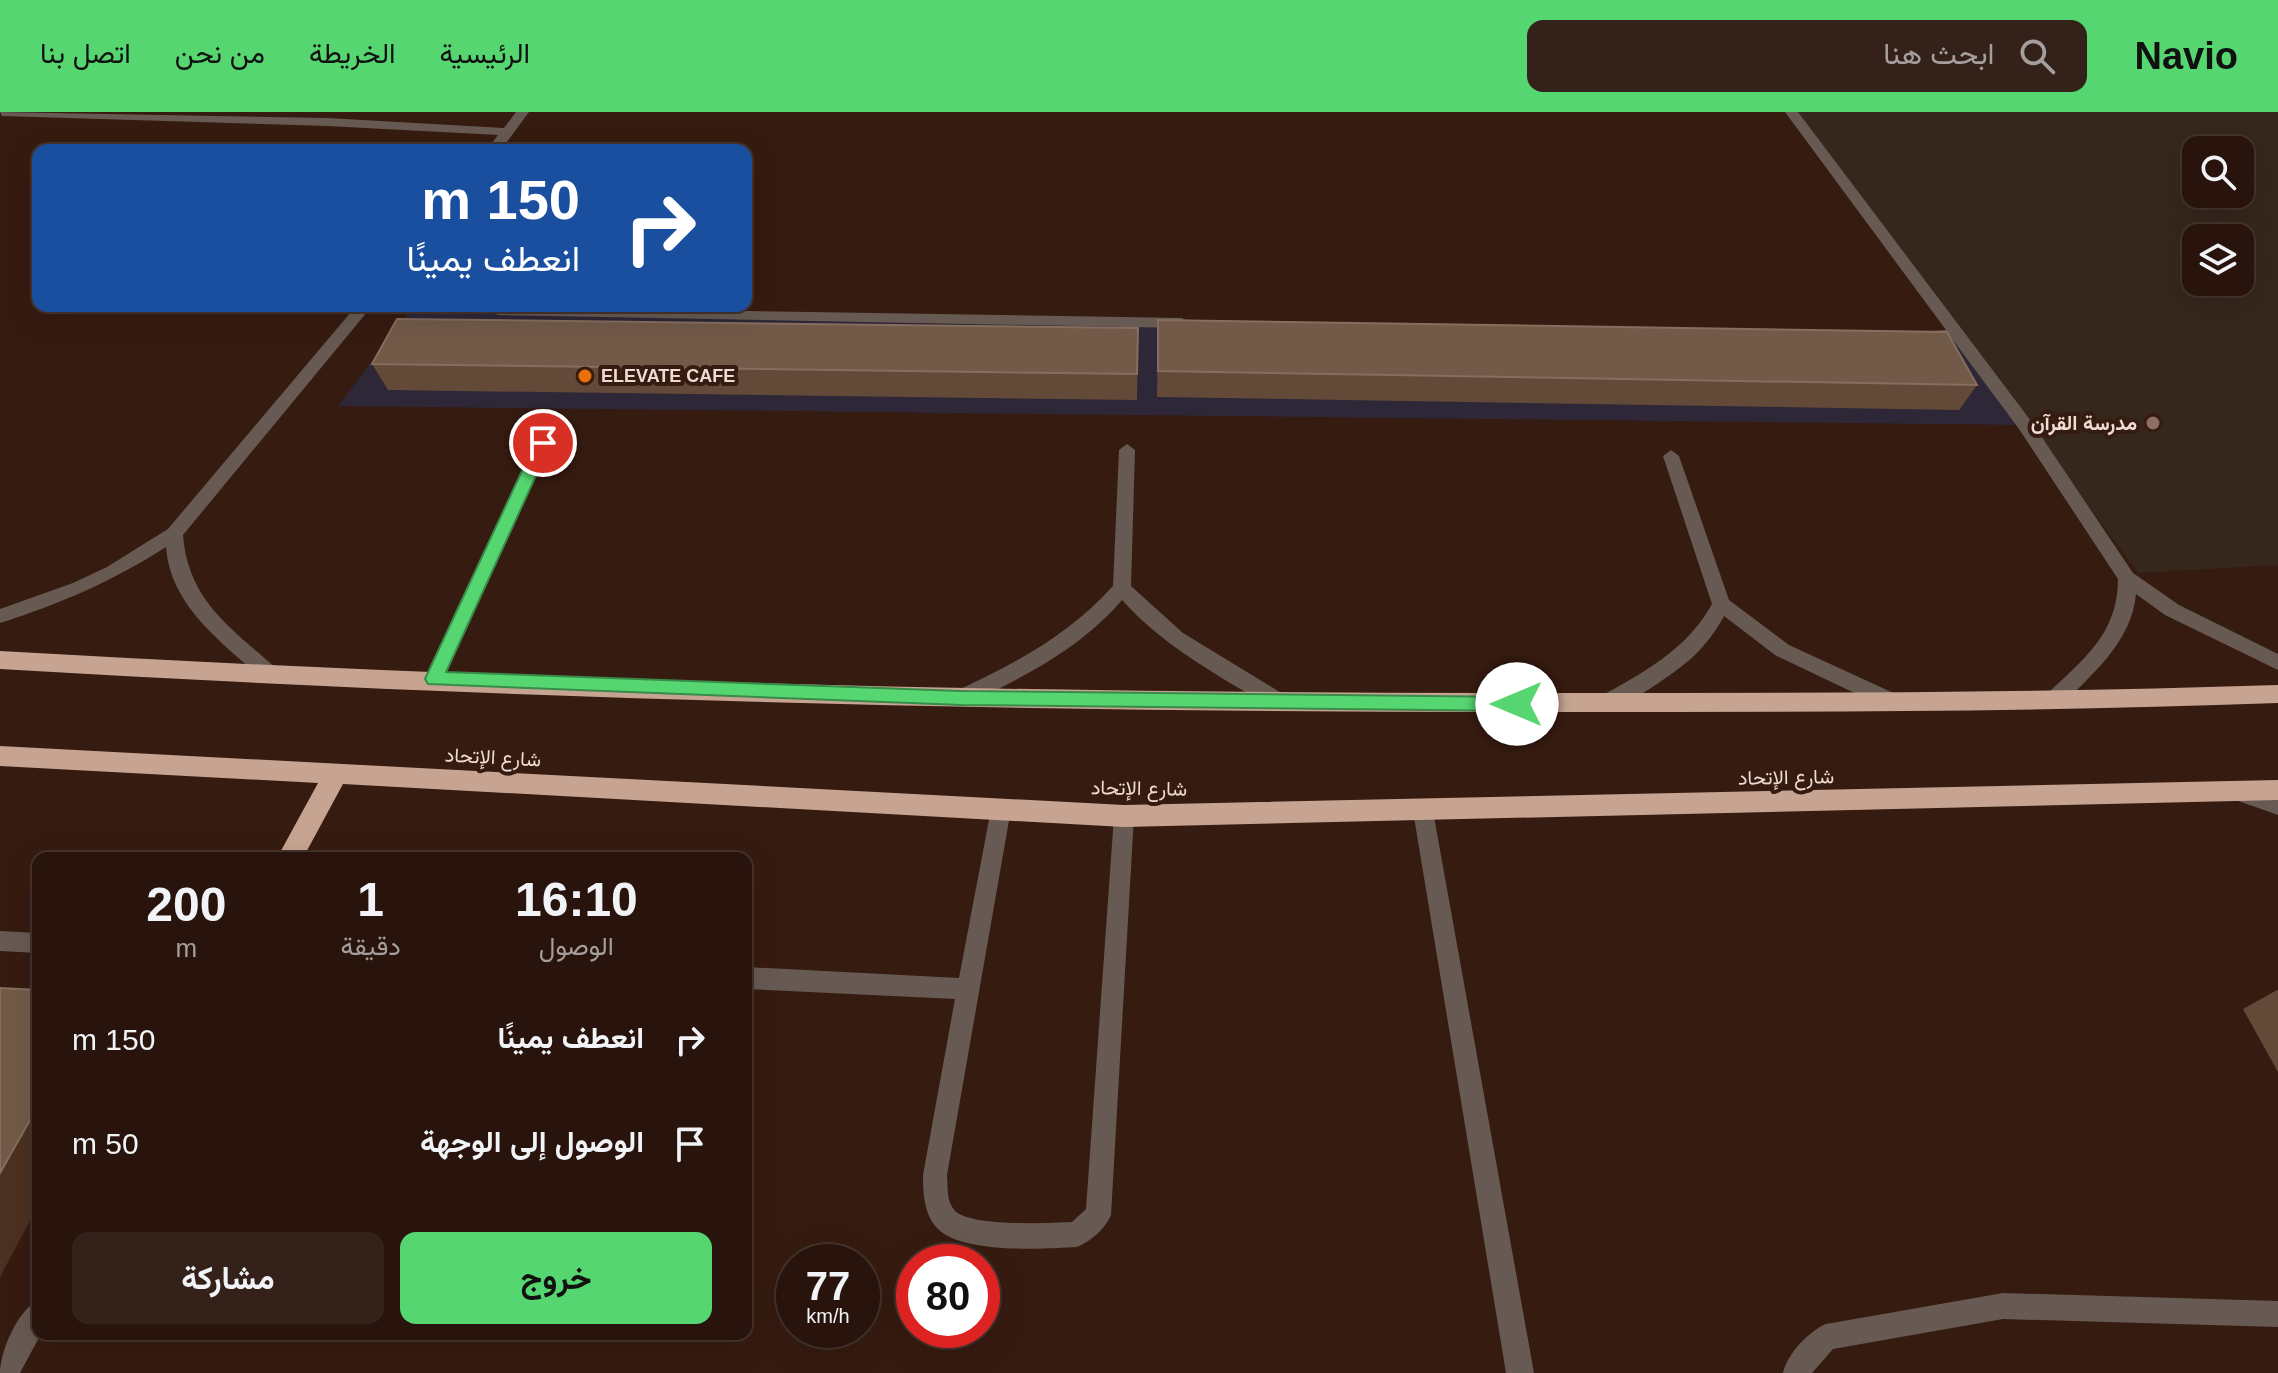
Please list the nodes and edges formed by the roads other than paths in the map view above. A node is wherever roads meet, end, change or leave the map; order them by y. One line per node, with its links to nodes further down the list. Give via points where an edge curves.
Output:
1 (2, 112): 4 (street)
2 (523, 112): 4 (street)
3 (1791, 112): 10 (street)
4 (508, 132): 5 (street)
5 (499, 144)
6 (359, 312): 14 (street)
7 (502, 312): 8 (street)
8 (1199, 323)
9 (1911, 335): 10 (street)
10 (1958, 335): 15 (street)
11 (543, 443): 22 (street)
12 (1127, 450): 16 (street)
13 (1671, 456): 17 (street)
14 (174, 534): 18 (street, via 113,572); 21 (street, via 175,565 189,597)
15 (2127, 578): 20 (street, via 2172,610); 26 (street, via 2123,622)
16 (1122, 588): 24 (street, via 1062,646); 27 (street, via 1171,635)
17 (1721, 604): 25 (street, via 1782,650); 28 (street, via 1706,633 1688,652)
18 (0, 616)
19 (0, 660): 21 (highway)
20 (2278, 663)
21 (272, 676): 22 (highway)
22 (434, 679): 24 (highway)
23 (2278, 694): 26 (highway)
24 (961, 698): 27 (highway)
25 (1893, 702): 26 (highway); 28 (highway)
26 (2052, 702)
27 (1281, 703): 28 (highway)
28 (1605, 704)
29 (0, 756): 30 (highway, شارع الإتحاد)
30 (336, 774): 34 (highway, شارع الإتحاد); 37 (highway)
31 (2278, 790): 32 (highway, شارع الإتحاد)
32 (2237, 792): 33 (street); 35 (highway, شارع الإتحاد)
33 (2278, 806)
34 (1001, 809): 36 (highway, شارع الإتحاد); 41 (street)
35 (1423, 811): 36 (highway, شارع الإتحاد); 45 (street)
36 (1124, 816): 41 (street, via 1098,1215 1077,1234 971,1233 940,1213 934,1195)
37 (293, 852)
38 (0, 941): 39 (street)
39 (32, 943)
40 (752, 978): 41 (street)
41 (969, 989)
42 (2278, 1314): 46 (street, via 2003,1306 1826,1337)
43 (32, 1325): 44 (street)
44 (5, 1373)
45 (1520, 1373)
46 (1797, 1373)

